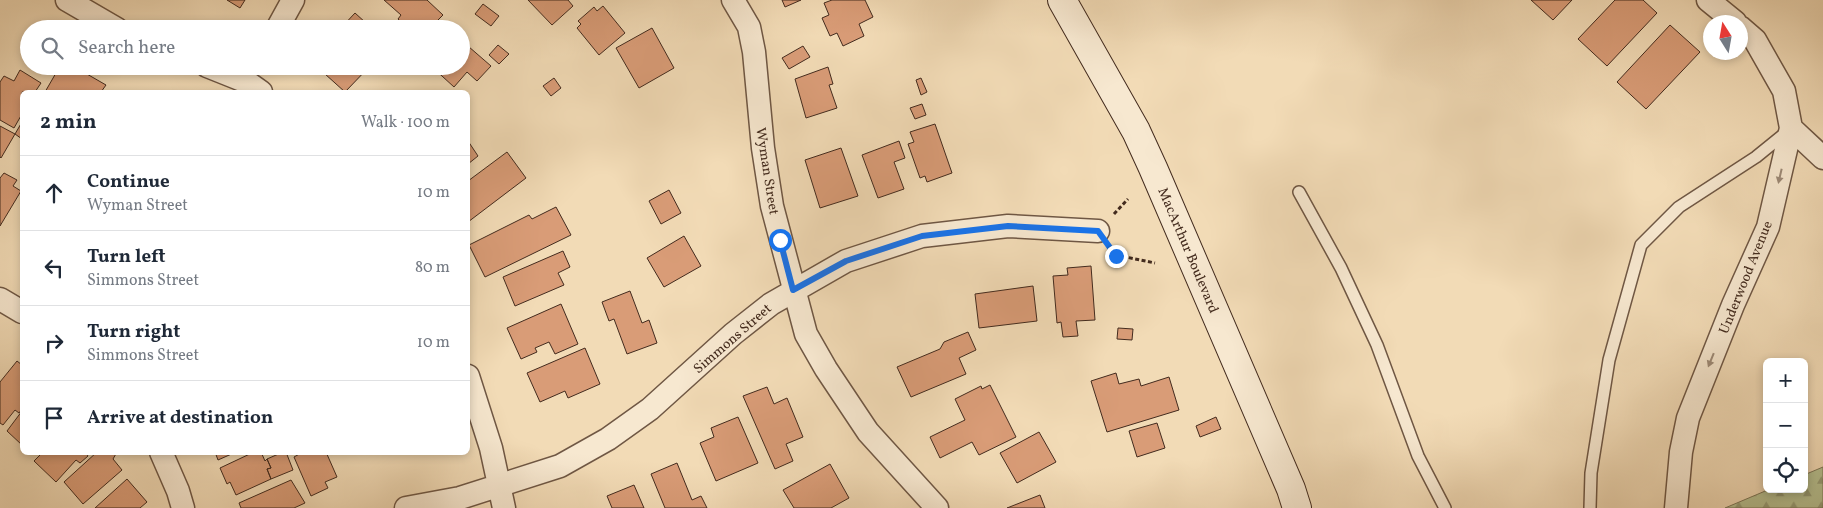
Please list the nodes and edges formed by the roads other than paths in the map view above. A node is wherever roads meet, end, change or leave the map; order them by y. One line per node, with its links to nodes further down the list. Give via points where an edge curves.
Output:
1 (67, 0): 7 (street)
2 (293, 0): 8 (street)
3 (733, 0): 16 (street, Wyman Street, via 749,27 763,148 776,223)
4 (1062, 0): 26 (main road, MacArthur Boulevard, via 1149,159)
5 (1708, 0): 6 (street)
6 (1726, 15)
7 (101, 20)
8 (282, 20)
9 (1748, 34): 12 (street, Underwood Avenue, via 1756,40 1784,91)
10 (238, 75): 11 (street)
11 (255, 80)
12 (1791, 128): 13 (street); 28 (lane, via 1756,157 1678,207 1641,245 1609,360 1590,473); 29 (street, Underwood Avenue, one-way to 29, via 1768,227 1688,418)
13 (1823, 158)
14 (1298, 192): 27 (lane, via 1341,268 1377,345 1418,456)
15 (1098, 231): 16 (street, Simmons Street, via 1008,226 922,236 846,261)
16 (793, 290): 21 (street, Simmons Street, via 733,334 650,409 608,439 560,466); 25 (street, Wyman Street, via 806,334 826,370 868,432)
17 (0, 299): 18 (street)
18 (20, 311)
19 (470, 382): 21 (street)
20 (162, 455): 22 (street)
21 (499, 485): 23 (street, Simmons Street, via 460,498); 24 (street)
22 (183, 508)
23 (406, 508)
24 (504, 508)
25 (936, 508)
26 (1297, 508)
27 (1445, 508)
28 (1590, 508)
29 (1676, 508)

